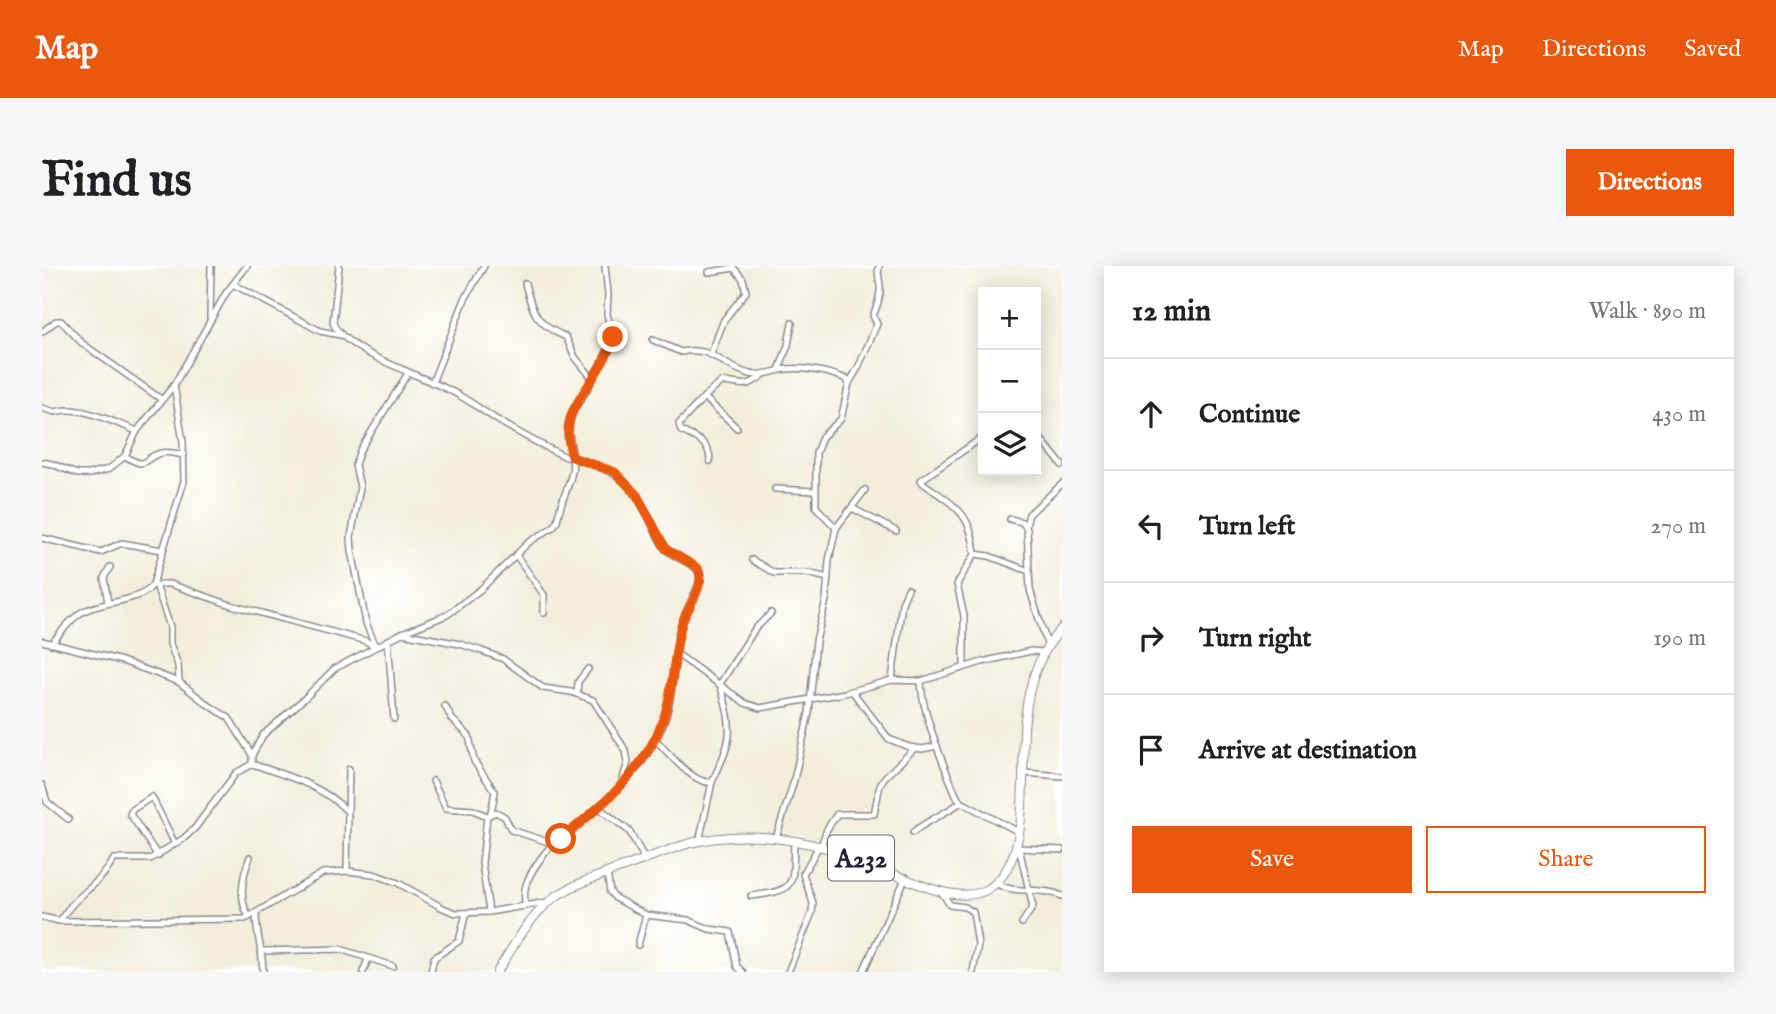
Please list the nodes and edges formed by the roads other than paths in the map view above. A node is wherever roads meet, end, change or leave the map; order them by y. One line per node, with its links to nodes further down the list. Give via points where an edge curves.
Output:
1 (211, 266): 10 (street)
2 (247, 266): 9 (street)
3 (339, 266): 13 (street, via 333,323)
4 (484, 266): 20 (street, via 465,299)
5 (605, 266): 19 (street, via 613,337)
6 (879, 266): 21 (street, via 880,296 873,316 877,324)
7 (709, 272): 15 (street, via 734,268 746,289 724,320)
8 (525, 283): 19 (street, via 532,310 550,331 566,338)
9 (233, 284): 10 (street); 13 (street, via 320,331)
10 (210, 321): 22 (street)
11 (792, 323): 16 (street)
12 (42, 332): 24 (street, via 61,321 83,344)
13 (340, 335): 17 (street)
14 (653, 340): 15 (street, via 681,352 690,349)
15 (711, 354): 18 (street, via 744,372)
16 (779, 370): 18 (street); 21 (street, via 839,376)
17 (408, 373): 20 (street); 63 (street, via 359,450 355,465 360,486 352,551 366,622)
18 (763, 375): 23 (street, via 743,386 722,382)
19 (593, 379): 32 (street, via 570,419)
20 (432, 383): 32 (street)
21 (849, 383): 39 (street, via 841,419 819,443)
22 (174, 385): 24 (street); 30 (street)
23 (704, 397): 26 (street); 33 (street, via 678,427 704,443)
24 (161, 399): 27 (street)
25 (42, 408): 27 (street, via 86,413)
26 (737, 428)
27 (137, 431): 31 (street)
28 (1041, 439): 35 (street)
29 (978, 440): 47 (street, via 921,480 963,514)
30 (184, 455): 31 (street, via 157,454 140,464); 46 (street, via 181,495)
31 (125, 456): 34 (street, via 109,469 89,474)
32 (572, 457): 48 (street, via 558,521); 65 (street, via 615,472 637,495 666,549 698,568 701,580 683,622)
33 (710, 461)
34 (42, 462)
35 (1062, 465)
36 (1062, 484): 42 (street, via 1029,514)
37 (775, 489): 39 (street)
38 (865, 490): 40 (street)
39 (816, 491): 43 (street, via 818,511)
40 (852, 508): 43 (street); 44 (street)
41 (1010, 519): 42 (street)
42 (1026, 526): 51 (street)
43 (836, 528): 52 (street)
44 (896, 531)
45 (42, 538): 46 (street, via 102,552 122,543)
46 (162, 550): 53 (street)
47 (975, 554): 51 (street); 66 (street, via 957,584 964,617)
48 (516, 555): 56 (street, via 544,595); 59 (street, via 447,615)
49 (752, 561): 52 (street, via 774,573)
50 (110, 567): 55 (street, via 104,578)
51 (1028, 572): 64 (street)
52 (828, 578): 74 (street, via 816,640)
53 (154, 586): 55 (street); 63 (street, via 170,584); 70 (street, via 170,627)
54 (908, 589): 68 (street)
55 (108, 603): 62 (street, via 79,614)
56 (544, 613)
57 (771, 613): 71 (street, via 755,629)
58 (1062, 628): 64 (main road)
59 (402, 633): 60 (street); 73 (street, via 482,651 503,659 543,688)
60 (388, 640): 63 (street); 76 (street)
61 (42, 641): 62 (street)
62 (51, 644): 70 (street, via 132,664)
63 (376, 647): 80 (street, via 334,669 269,729)
64 (1045, 648): 66 (street); 83 (main road, via 1025,716)
65 (677, 654): 71 (street); 77 (street, via 669,701)
66 (964, 667): 69 (street)
67 (587, 668): 73 (street)
68 (892, 680): 69 (street); 72 (street)
69 (921, 681): 78 (street)
70 (179, 682): 80 (street, via 229,718)
71 (720, 684): 74 (street, via 751,707); 86 (street, via 731,726 723,762)
72 (852, 691): 74 (street); 79 (street, via 881,731 902,746)
73 (576, 694): 88 (street, via 593,700 626,751 628,762)
74 (812, 697): 96 (street)
75 (445, 706): 92 (street, via 469,736 474,761 495,792)
76 (394, 719)
77 (655, 739): 86 (street, via 695,779); 88 (street)
78 (937, 746): 79 (street); 89 (street)
79 (915, 748): 101 (street, via 884,778 874,814 837,814)
80 (252, 755): 81 (street)
81 (252, 764): 91 (street, via 307,783); 100 (street, via 236,773 195,828)
82 (349, 769): 91 (street)
83 (1024, 773): 84 (street); 95 (main road)
84 (1062, 776)
85 (433, 781): 92 (street, via 446,808)
86 (712, 782): 98 (street)
87 (42, 785): 93 (street, via 47,802)
88 (620, 787): 90 (street)
89 (961, 802): 94 (street); 95 (street)
90 (598, 807): 99 (street); 106 (street, via 629,831)
91 (348, 813): 107 (street)
92 (489, 814): 99 (street, via 505,817 511,830); 117 (street, via 482,863)
93 (68, 820)
94 (913, 832)
95 (1019, 832): 102 (main road)
96 (776, 838): 97 (main road, A232); 98 (main road, A232)
97 (794, 841): 101 (main road, A232); 113 (street, via 791,882 782,892)
98 (699, 842): 106 (main road, A232)
99 (552, 843): 116 (street, via 529,877)
100 (175, 844): 104 (street); 104 (street, via 152,797 141,803 130,814)
101 (820, 846): 109 (main road, A232); 133 (street, via 803,874 813,913)
102 (1017, 848): 103 (street); 110 (main road); 111 (street)
103 (1062, 850)
104 (158, 856): 122 (street, via 114,859)
105 (250, 857): 120 (street, via 242,895)
106 (645, 859): 108 (main road, A232)
107 (347, 870): 118 (street, via 386,878 443,908); 120 (street, via 323,873)
108 (607, 873): 115 (main road, A232); 119 (street, via 615,898)
109 (906, 877): 112 (main road, A232); 134 (street)
110 (996, 883): 111 (street, via 1007,889); 112 (main road, A232, via 968,895)
111 (1028, 889): 114 (street); 123 (street, via 1032,910)
112 (940, 890): 135 (street, via 950,905 973,912 978,945)
113 (751, 896)
114 (1062, 896)
115 (548, 902): 116 (street); 131 (main road, A232)
116 (525, 906): 117 (street)
117 (489, 912): 118 (street)
118 (466, 913): 130 (street, via 459,941 434,958)
119 (646, 915): 124 (street); 132 (street, via 730,932 737,967)
120 (253, 916): 122 (street, via 231,921); 125 (street)
121 (42, 917): 122 (street)
122 (60, 921)
123 (1022, 923)
124 (638, 945)
125 (263, 951): 126 (street, via 340,949); 128 (street)
126 (368, 959): 127 (street); 129 (street)
127 (393, 966)
128 (263, 972)
129 (363, 972)
130 (431, 972)
131 (497, 972)
132 (743, 972)
133 (788, 972)
134 (863, 972)
135 (974, 972)

